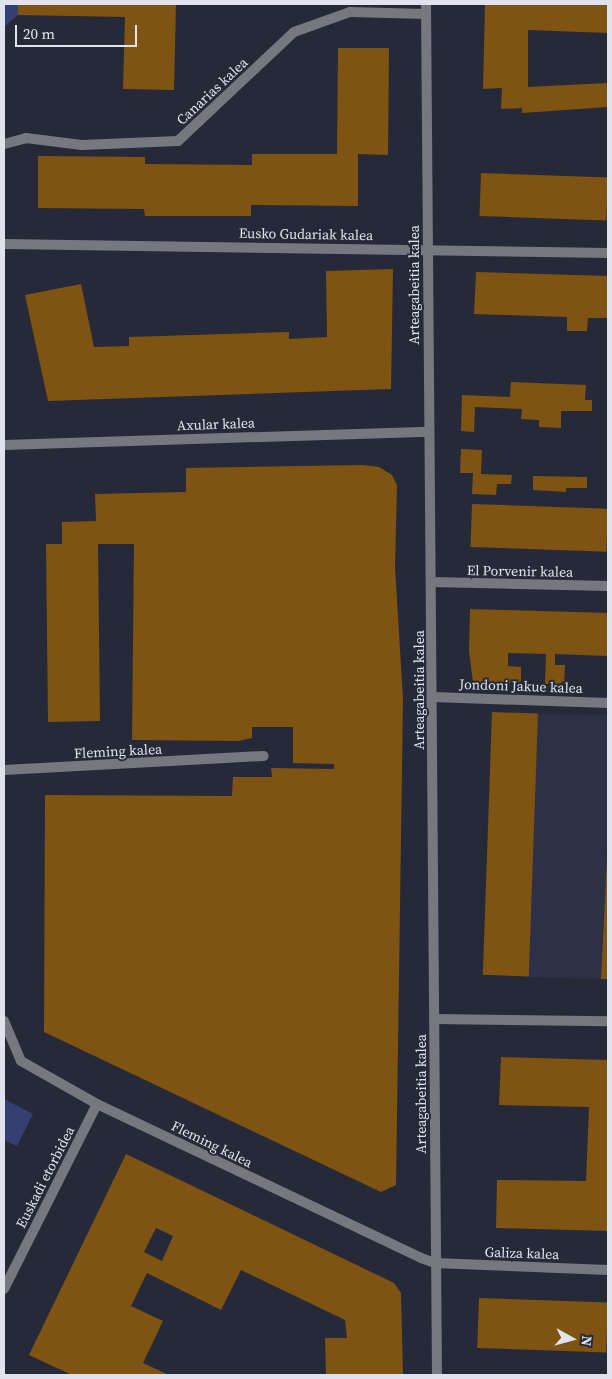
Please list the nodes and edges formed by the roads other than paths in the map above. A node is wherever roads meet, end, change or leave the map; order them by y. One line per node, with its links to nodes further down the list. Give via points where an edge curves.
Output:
1 (426, 9): 2 (street, Canarias kalea, via 350,12 294,32 178,141 82,145 26,138); 4 (street, Arteagabeitia kalea)
2 (4, 144)
3 (4, 244): 4 (street, Eusko Gudariak kalea)
4 (428, 249): 5 (street, Eusko Gudariak kalea); 6 (street, Arteagabeitia kalea)
5 (608, 253)
6 (429, 432): 7 (street, Axular kalea); 8 (street, Arteagabeitia kalea)
7 (4, 445)
8 (432, 582): 9 (street, El Porvenir kalea); 10 (street, Arteagabeitia kalea)
9 (608, 586)
10 (433, 697): 11 (street, Jondoni Jakue kalea); 14 (street, Arteagabeitia kalea)
11 (608, 703)
12 (264, 756): 13 (street, Fleming kalea)
13 (4, 770)
14 (434, 1019): 16 (street); 18 (street, Arteagabeitia kalea)
15 (4, 1021): 17 (street, Fleming kalea, via 21,1061)
16 (608, 1021)
17 (96, 1104): 18 (street, Fleming kalea); 20 (street, Euskadi etorbidea)
18 (435, 1263): 19 (street, Galiza kalea); 21 (street, Arteagabeitia kalea)
19 (608, 1270)
20 (4, 1289)
21 (437, 1375)

